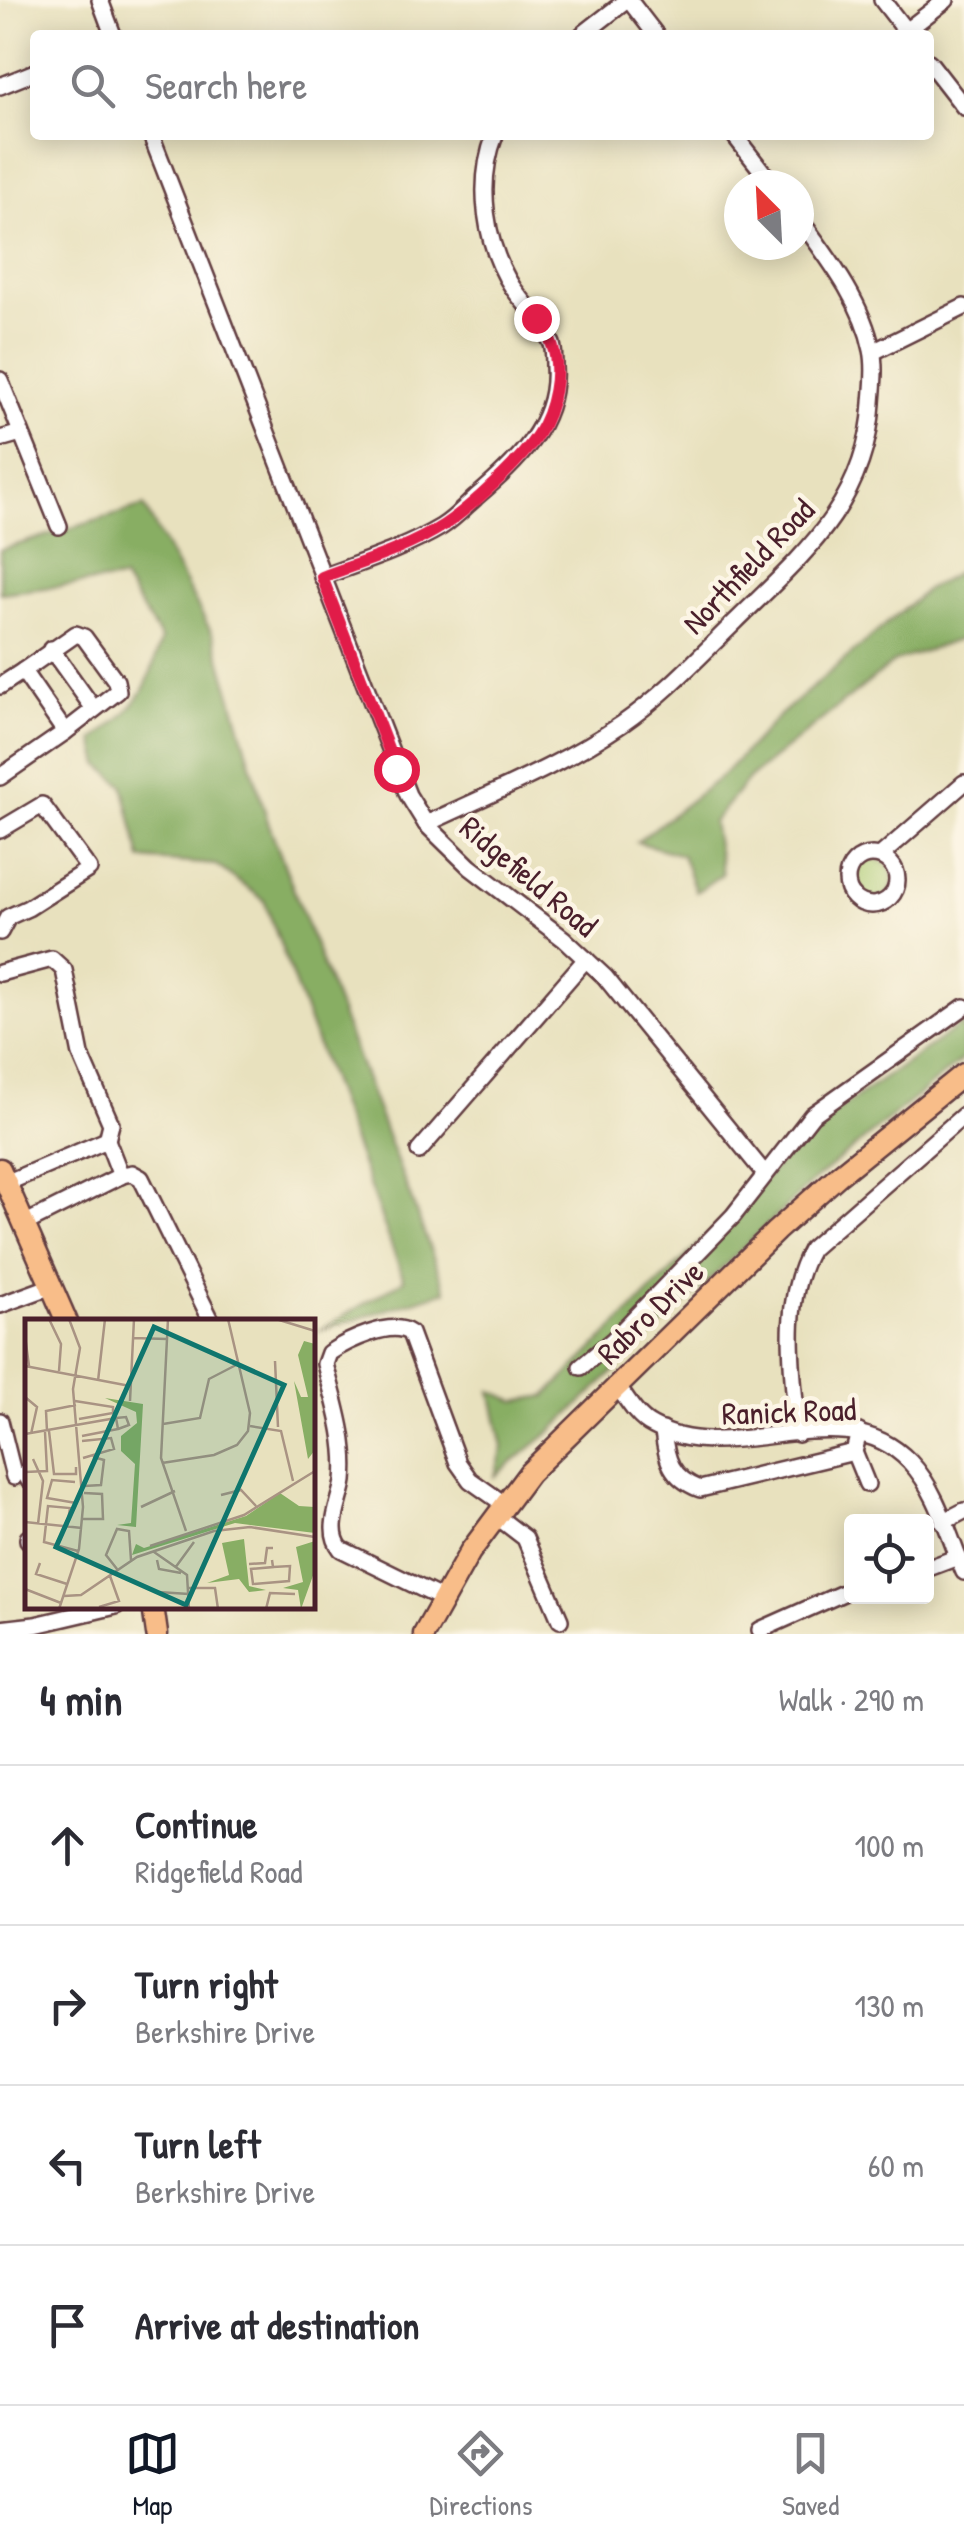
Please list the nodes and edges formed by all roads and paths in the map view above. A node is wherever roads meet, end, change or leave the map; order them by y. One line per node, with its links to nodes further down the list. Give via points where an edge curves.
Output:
1 (101, 0): 5 (street)
2 (628, 0): 6 (street); 7 (street)
3 (882, 0): 8 (street)
4 (946, 0): 9 (street)
5 (111, 30)
6 (589, 30)
7 (652, 30)
8 (905, 30)
9 (911, 30)
10 (934, 68): 13 (street)
11 (30, 74): 12 (street)
12 (0, 86)
13 (964, 107)
14 (153, 140): 25 (street, Ridgefield Road)
15 (494, 140): 25 (street, via 486,168 490,234 499,264 553,346 550,409 538,436 444,525)
16 (738, 140): 17 (street)
17 (761, 170)
18 (814, 239): 20 (street, Northfield Road, via 857,308)
19 (964, 307): 20 (street)
20 (873, 352): 33 (street, Northfield Road, via 870,429 860,467 818,539 624,723)
21 (0, 380): 22 (street)
22 (21, 434): 23 (street); 24 (street)
23 (0, 439)
24 (59, 526)
25 (322, 577): 33 (street, Ridgefield Road, via 396,769)
26 (51, 649): 27 (street); 29 (street); 29 (street, via 76,634 84,637 116,681 118,691)
27 (22, 671): 28 (street); 30 (street)
28 (0, 686)
29 (94, 710): 30 (street)
30 (64, 732): 31 (street)
31 (0, 777)
32 (964, 783): 35 (street)
33 (426, 824): 37 (street, Ridgefield Road)
34 (0, 830): 36 (street, via 42,804 89,868 8,917)
35 (880, 856)
36 (0, 932)
37 (586, 959): 43 (street); 44 (street, Ridgefield Road)
38 (0, 973): 42 (street, via 52,960 64,970 82,1055 111,1124)
39 (964, 1006): 44 (street, via 812,1115)
40 (962, 1079): 53 (main road, Rabro Drive, via 776,1231)
41 (964, 1115): 57 (street, via 803,1264 792,1310)
42 (107, 1140): 45 (street); 46 (street)
43 (419, 1151)
44 (764, 1173): 52 (street, via 732,1216)
45 (3, 1176): 47 (main road)
46 (121, 1176): 47 (street); 51 (street, via 141,1178)
47 (24, 1224): 48 (main road)
48 (52, 1286): 49 (street); 50 (main road)
49 (0, 1305)
50 (66, 1319)
51 (211, 1319)
52 (580, 1367)
53 (618, 1386): 55 (street, Ranick Road, via 650,1425); 62 (main road, Rabro Drive)
54 (0, 1420): 59 (street)
55 (663, 1430): 57 (street, Ranick Road, via 712,1442); 58 (street, via 672,1471 700,1489)
56 (859, 1432): 57 (street, Ranick Road); 58 (street); 64 (street, Ranick Road, via 913,1464)
57 (798, 1434)
58 (854, 1452): 61 (street)
59 (4, 1456): 60 (street)
60 (19, 1477)
61 (867, 1484)
62 (499, 1510): 68 (main road, Rabro Drive); 68 (street, via 458,1463 410,1334 391,1328 329,1352 325,1364 344,1443 344,1482 332,1534 341,1549); 71 (street, via 525,1538)
63 (964, 1511): 64 (street)
64 (943, 1522): 65 (street, Ranick Road)
65 (961, 1565): 66 (street)
66 (934, 1568)
67 (844, 1593): 73 (street)
68 (443, 1599): 75 (main road, Rabro Drive)
69 (103, 1609): 72 (street)
70 (154, 1609): 74 (main road)
71 (560, 1620)
72 (0, 1630)
73 (760, 1630)
74 (158, 1634)
75 (424, 1634)

